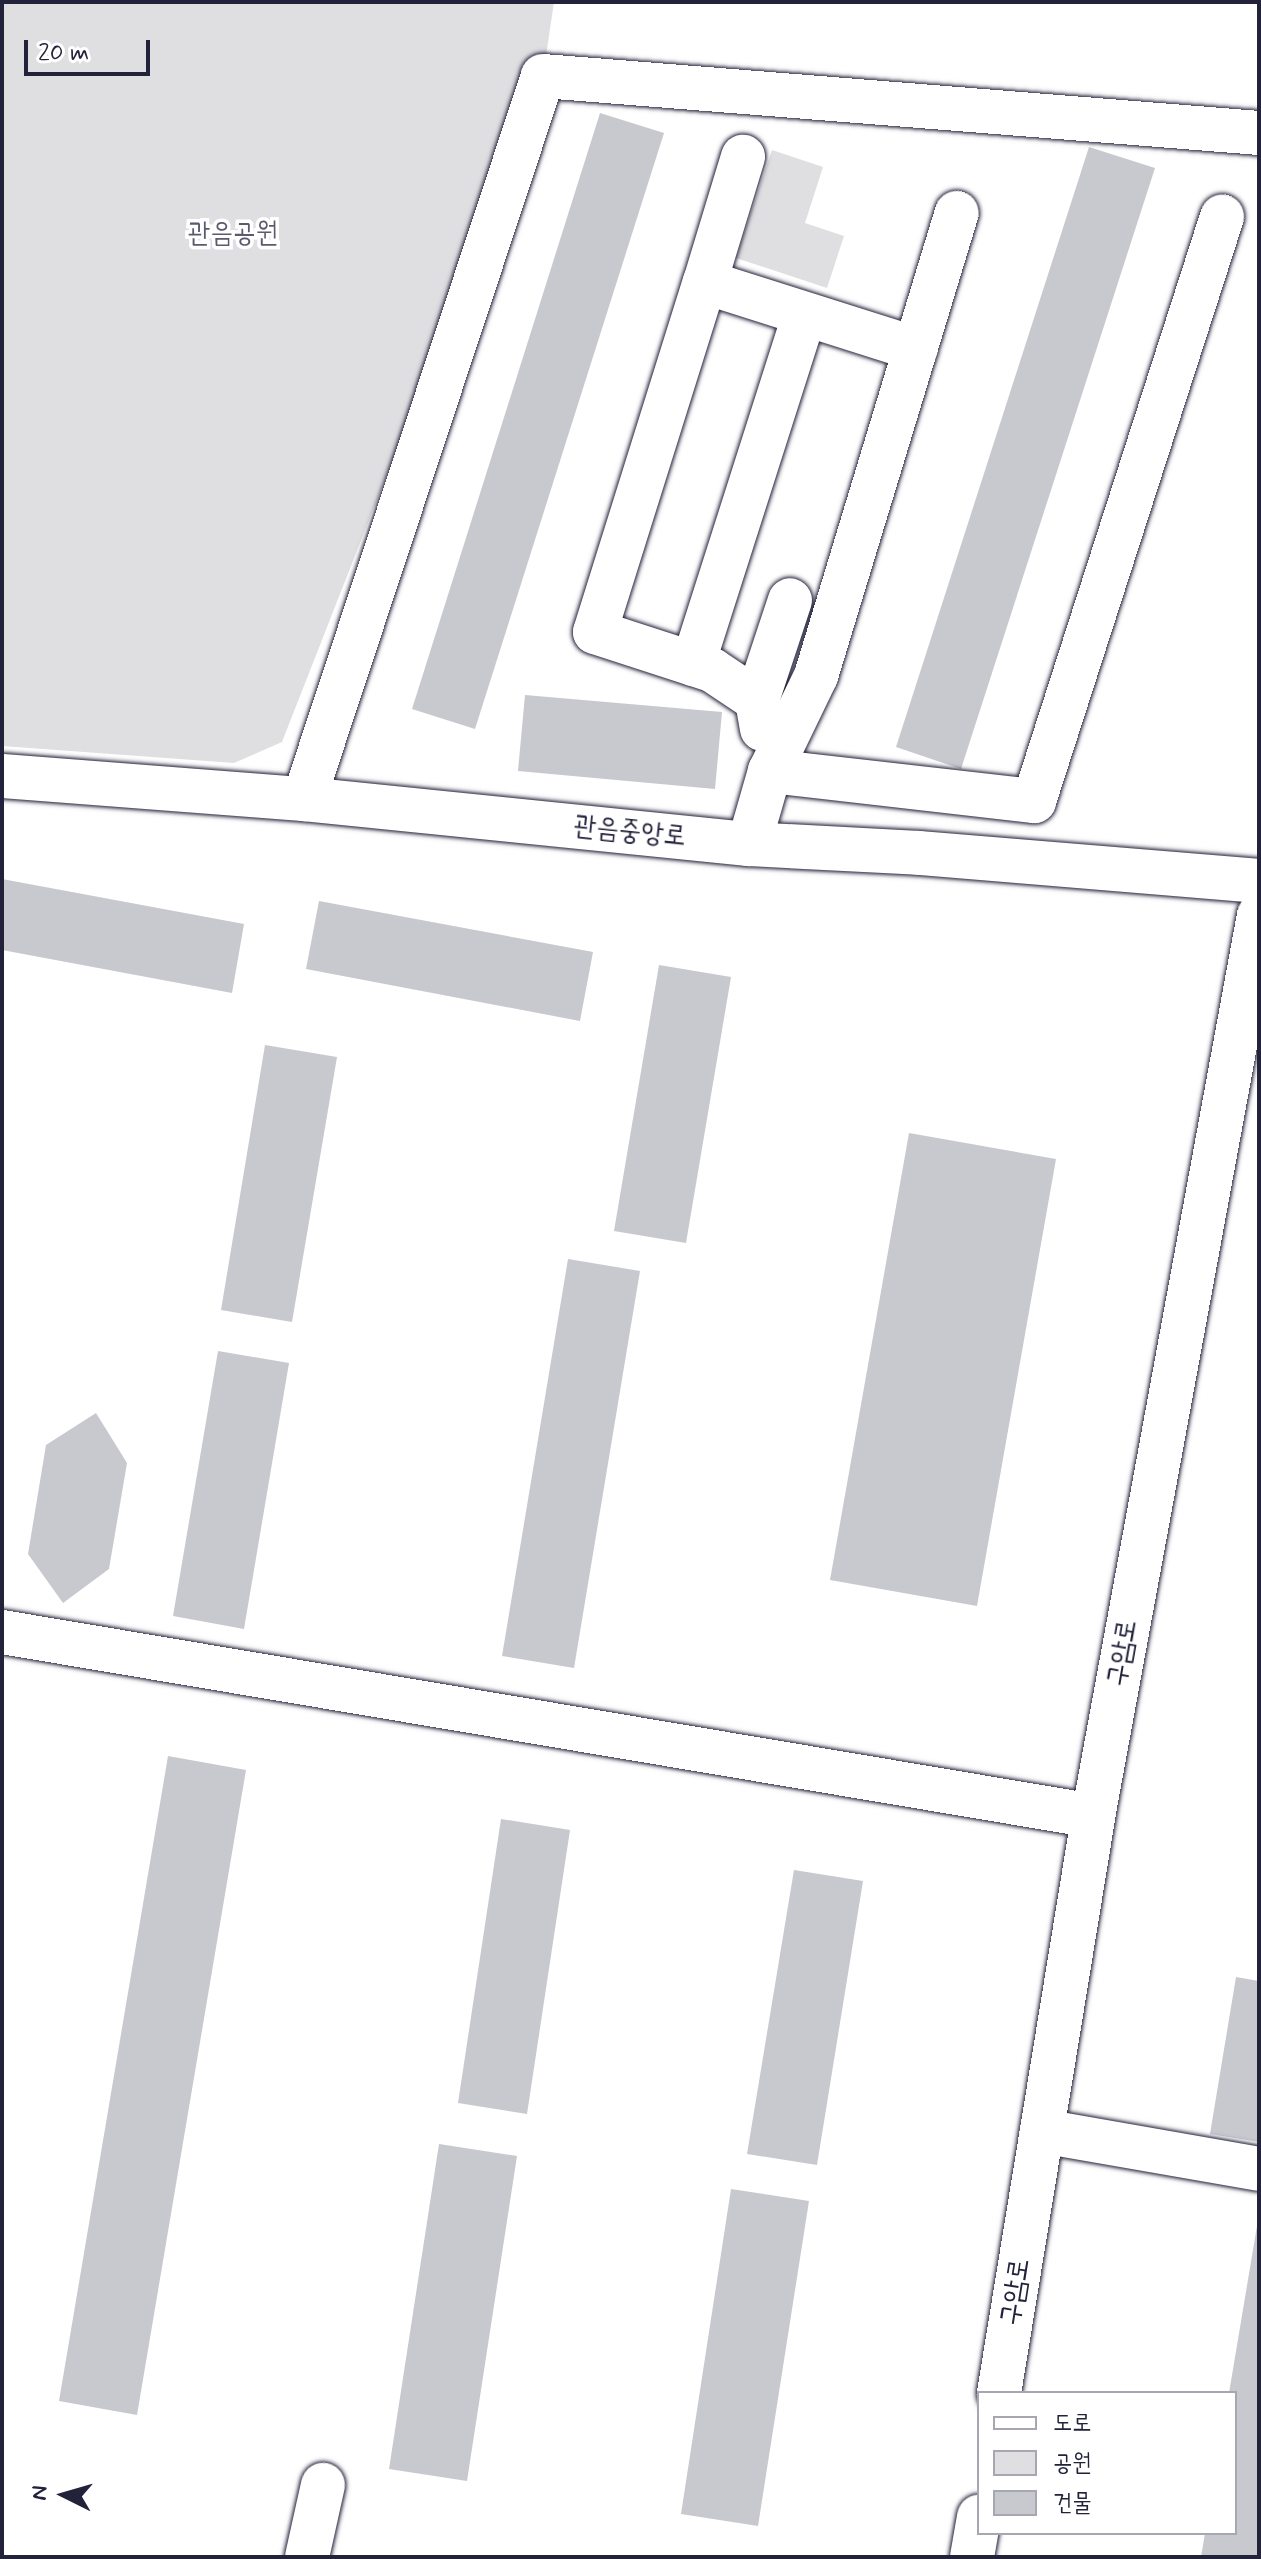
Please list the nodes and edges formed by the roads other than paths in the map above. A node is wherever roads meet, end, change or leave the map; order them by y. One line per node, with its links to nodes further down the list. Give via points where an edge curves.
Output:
1 (1259, 133): 13 (main road, via 543,76)
2 (743, 157): 5 (main road)
3 (957, 213): 7 (main road)
4 (1222, 217): 11 (main road, via 1034,801)
5 (705, 282): 6 (main road); 9 (main road, via 595,632)
6 (805, 314): 7 (main road); 9 (main road)
7 (916, 349): 11 (main road, via 816,676)
8 (790, 600): 10 (main road)
9 (693, 664): 10 (main road, via 712,670)
10 (757, 700): 11 (main road)
11 (770, 771): 14 (main road)
12 (2, 776): 13 (main road, 관음중앙로)
13 (304, 799): 14 (main road, 관음중앙로)
14 (749, 844): 15 (main road, 관음중앙로)
15 (1259, 881)
16 (1259, 915): 18 (main road, 구암로)
17 (2, 1632): 18 (main road)
18 (1093, 1816): 19 (main road, 구암로)
19 (1042, 2131): 20 (main road); 21 (main road, 구암로)
20 (1259, 2169)
21 (999, 2391)
22 (323, 2485): 24 (main road)
23 (977, 2528): 25 (main road)
24 (307, 2557)
25 (972, 2557)

